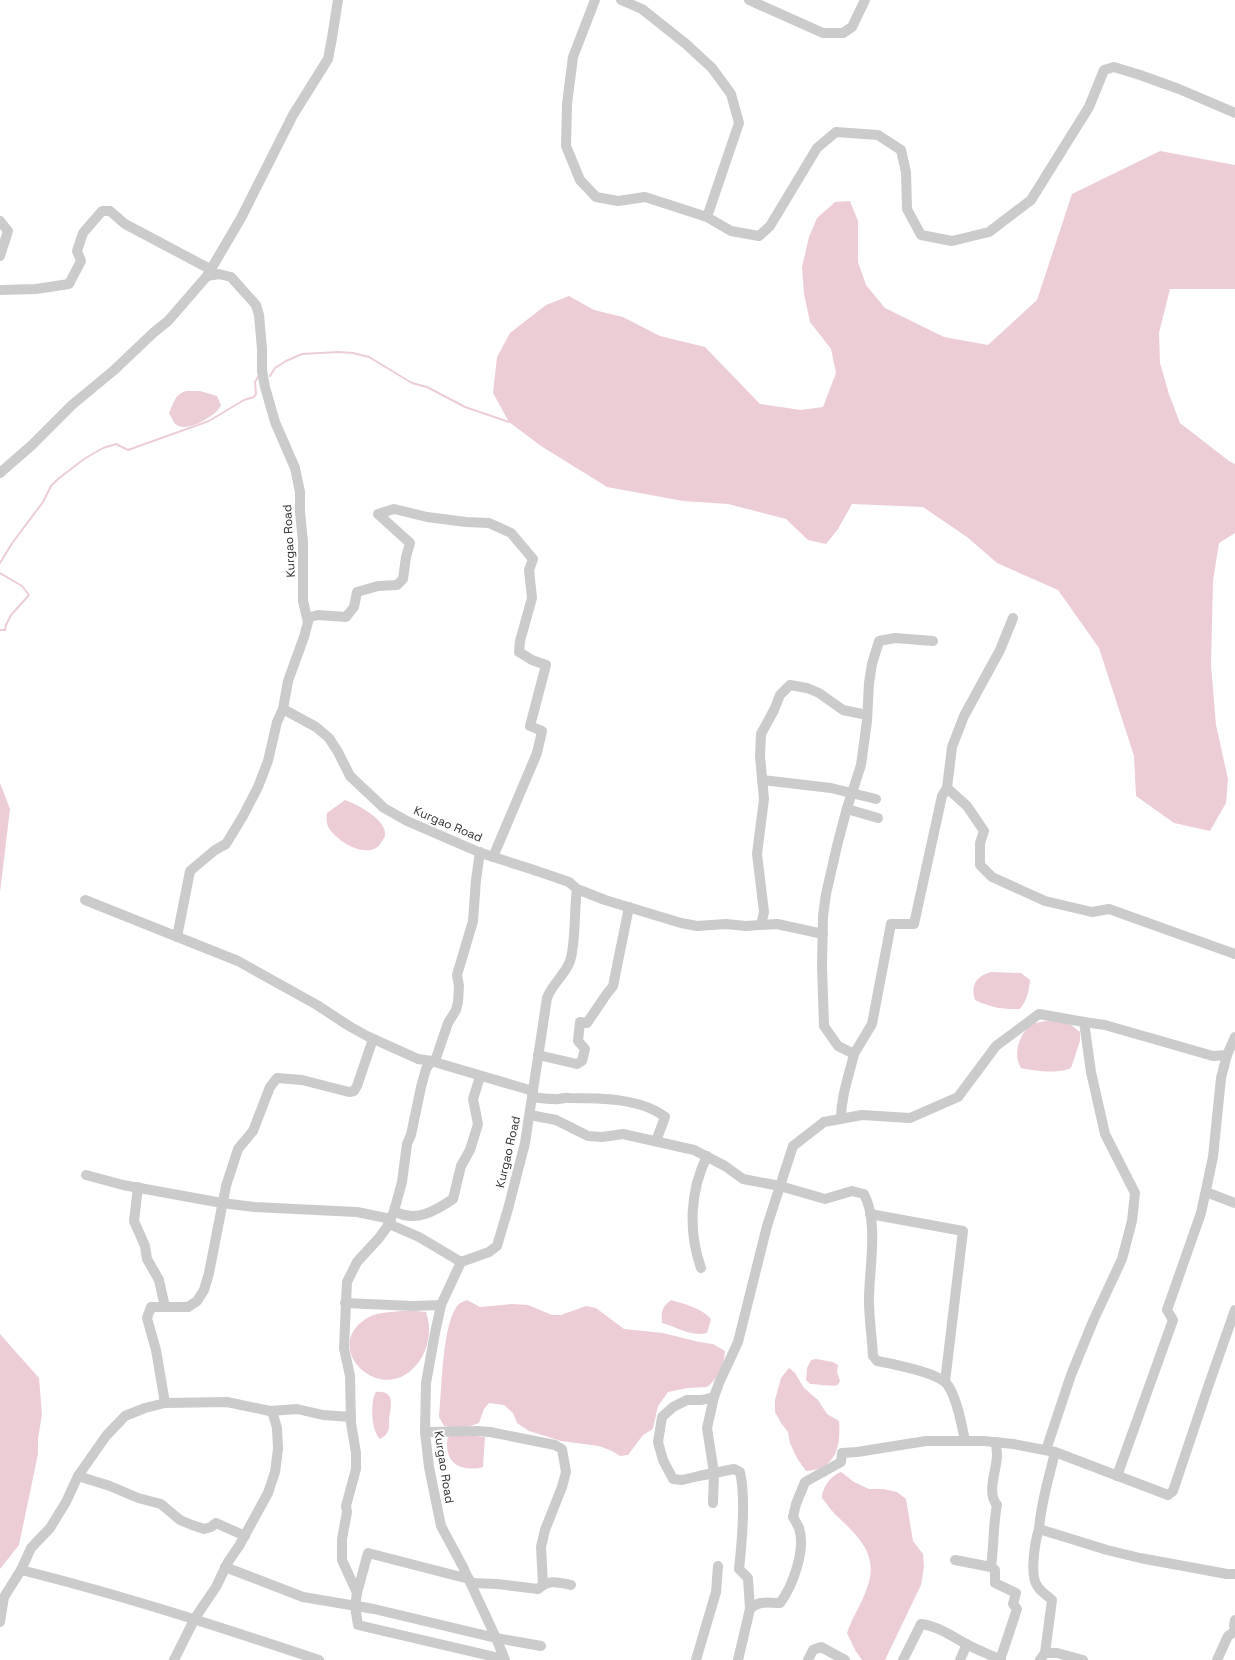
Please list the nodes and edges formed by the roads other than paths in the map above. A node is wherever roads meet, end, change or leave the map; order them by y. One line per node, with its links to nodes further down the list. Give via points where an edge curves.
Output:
1 (338, 0): 10 (street, via 328,59 293,115 241,218)
2 (596, 0): 7 (street, via 573,57 567,104 566,146 580,180 596,197 618,201 644,197)
3 (621, 0): 7 (street, via 642,9 686,44 712,68 731,94 739,123)
4 (749, 0): 5 (street, via 823,33 843,33 852,27)
5 (865, 0)
6 (1235, 113): 7 (street, via 1140,75 1114,67 1104,70 1089,107 1031,200 989,232 952,240 921,235 907,209 906,172 901,150 878,135 836,132 817,148 770,226 759,236 731,231)
7 (707, 217)
8 (0, 221): 9 (street, via 8,230)
9 (0, 256)
10 (208, 273): 11 (street, via 125,224 110,211 102,210 82,233 77,251 81,261 68,284 36,289); 12 (street, via 168,321 72,405 32,446); 13 (street, Kurgao Road, via 231,277 256,305 259,315 265,388 275,422 295,468 300,492 303,601)
11 (0, 290)
12 (0, 473)
13 (307, 618): 16 (street, Kurgao Road, via 304,637 288,681); 25 (street, via 318,615 346,617 354,607 357,592 378,586 397,585 403,579 410,543 378,514 394,510 466,522 489,522 511,533 533,559 528,570 532,598 519,652 546,665 530,726 542,732 537,753)
14 (1013, 618): 19 (street, via 952,747)
15 (933, 641): 17 (street, via 895,638 879,641 872,664)
16 (283, 709): 24 (street, Kurgao Road, via 316,727 328,738 350,776 384,808 407,821); 31 (street, via 277,722 268,761 243,816 226,844 190,871)
17 (867, 715): 18 (street, via 843,710 819,693 790,685 780,695 761,734); 20 (street, via 861,765)
18 (762, 780): 20 (street, via 831,788); 29 (street, via 764,799 757,854 764,912)
19 (947, 788): 32 (street, via 967,806 984,832 980,843 980,865 992,877 1045,901 1092,912 1109,910); 36 (street, via 942,796 914,924 891,924 872,1024)
20 (851, 794): 21 (street); 22 (street)
21 (876, 799)
22 (846, 809): 23 (street); 30 (street, via 826,894)
23 (878, 818)
24 (480, 852): 25 (street, Kurgao Road); 39 (street, via 473,921 457,975 458,1002 435,1061)
25 (493, 856): 26 (street, Kurgao Road, via 568,882)
26 (577, 889): 28 (street); 37 (street, Kurgao Road, via 571,959 566,971 547,998)
27 (85, 900): 31 (street)
28 (629, 907): 29 (street, via 697,926); 37 (street, via 614,986 587,1023 580,1022 578,1041 585,1049 582,1061 577,1064)
29 (761, 925): 30 (street, via 777,924)
30 (822, 934): 36 (street, via 824,1026 838,1046)
31 (177, 936): 35 (street, via 238,961)
32 (1235, 954)
33 (1084, 1022): 38 (street, via 1104,1024 1214,1056); 43 (street, via 1039,1014 996,1046 958,1097 910,1118 862,1115); 68 (street, via 1092,1080 1105,1134 1135,1193 1132,1221 1122,1259 1071,1375)
34 (1235, 1037): 38 (street)
35 (373, 1039): 39 (street); 50 (street, via 354,1091 348,1092 302,1080 277,1078 270,1087 253,1131 238,1149)
36 (854, 1054): 43 (street, via 841,1105)
37 (538, 1055): 41 (street, Kurgao Road)
38 (1227, 1055): 49 (street, via 1221,1078 1213,1157)
39 (430, 1062): 40 (street); 53 (street, via 421,1087 407,1144 402,1182)
40 (480, 1076): 41 (street); 53 (street, via 473,1100 478,1124 470,1150 461,1166 453,1199 418,1217)
41 (533, 1094): 42 (street, Kurgao Road); 44 (street, via 555,1100 608,1100 642,1105 656,1110 665,1117)
42 (530, 1116): 44 (street, via 556,1120 588,1136 623,1134); 54 (street, Kurgao Road, via 497,1246 489,1252)
43 (841, 1119): 47 (street, via 824,1122 793,1146)
44 (656, 1141): 45 (street, via 694,1150)
45 (707, 1156): 47 (street, via 743,1179); 55 (street, via 696,1183 693,1202 693,1238)
46 (86, 1175): 48 (street)
47 (780, 1186): 52 (street, via 825,1199 852,1191 864,1194 869,1203); 61 (street, via 767,1226 738,1342)
48 (138, 1187): 50 (street); 58 (street, via 134,1221 145,1246 147,1259 159,1280)
49 (1206, 1192): 51 (street); 71 (street, via 1168,1305 1167,1310 1173,1320 1169,1334)
50 (222, 1203): 53 (street, via 357,1212); 58 (street, via 204,1290 197,1301 188,1307)
51 (1235, 1203)
52 (870, 1214): 60 (street, via 872,1232 869,1302 873,1356 877,1361 929,1374); 60 (street, via 963,1231)
53 (391, 1218): 54 (street); 56 (street, via 379,1238 351,1272 347,1282)
54 (460, 1262): 57 (street, Kurgao Road)
55 (701, 1268)
56 (345, 1303): 57 (street); 64 (street, via 344,1348 350,1376)
57 (441, 1305): 65 (street, Kurgao Road, via 426,1383)
58 (165, 1307): 62 (street, via 151,1307 147,1318 156,1350)
59 (1234, 1316): 71 (street, via 1173,1491 1168,1495)
60 (945, 1382): 66 (street, via 960,1416)
61 (714, 1398): 69 (street, via 706,1428); 69 (street, via 687,1400 673,1407 662,1417 658,1442 663,1460 673,1479 682,1480)
62 (165, 1403): 63 (street, via 227,1402); 70 (street, via 126,1416 106,1436)
63 (270, 1411): 64 (street, via 297,1409 323,1415); 74 (street, via 277,1428 275,1472 268,1493)
64 (351, 1417): 84 (street, via 356,1470 346,1506 342,1560)
65 (425, 1432): 81 (street, Kurgao Road, via 441,1526); 83 (street, via 490,1432 555,1445 562,1449 566,1472 541,1547)
66 (965, 1441): 67 (street); 86 (street, via 926,1441 842,1453 841,1462 805,1482 793,1517 799,1528 800,1556 787,1594 780,1603 762,1602 755,1604)
67 (996, 1442): 68 (street); 78 (street, via 997,1455 992,1486 997,1505)
68 (1050, 1451): 71 (street); 73 (street)
69 (714, 1472): 72 (street); 86 (street, via 740,1472 743,1482 739,1569 748,1578)
70 (78, 1476): 74 (street, via 161,1504 180,1520 192,1525 204,1529 216,1523); 79 (street, via 66,1502 50,1528 31,1548)
71 (1117, 1476)
72 (713, 1503)
73 (1039, 1529): 80 (street, via 1140,1558); 94 (street, via 1035,1541 1033,1577 1037,1587 1052,1600)
74 (245, 1536): 77 (street)
75 (956, 1560): 78 (street)
76 (718, 1566): 98 (street, via 716,1592)
77 (225, 1567): 85 (street, via 303,1597); 87 (street, via 216,1587)
78 (991, 1567): 104 (street, via 996,1570 996,1583 1016,1592 1013,1604 1017,1609)
79 (21, 1570): 87 (street); 89 (street, via 4,1597)
80 (1235, 1574)
81 (470, 1581): 83 (street, via 538,1589); 84 (street, via 368,1553); 91 (street, Kurgao Road)
82 (571, 1584): 83 (street, via 552,1581)
83 (543, 1585)
84 (357, 1593): 85 (street)
85 (355, 1606): 91 (street); 95 (street, via 358,1625)
86 (750, 1610): 99 (street)
87 (195, 1618): 96 (street); 97 (street)
88 (1235, 1620): 90 (street)
89 (0, 1622)
90 (1235, 1630): 106 (street, via 1228,1636)
91 (496, 1638): 93 (street); 95 (street, Kurgao Road)
92 (967, 1644): 102 (street, via 921,1624); 103 (street); 104 (street)
93 (542, 1646)
94 (1042, 1656): 105 (street, via 1057,1653)
95 (504, 1659)
96 (174, 1660)
97 (319, 1660)
98 (696, 1660)
99 (738, 1660)
100 (808, 1660): 101 (street, via 813,1650 821,1647)
101 (845, 1660)
102 (903, 1660)
103 (960, 1660)
104 (1001, 1660)
105 (1083, 1660)
106 (1217, 1660)

